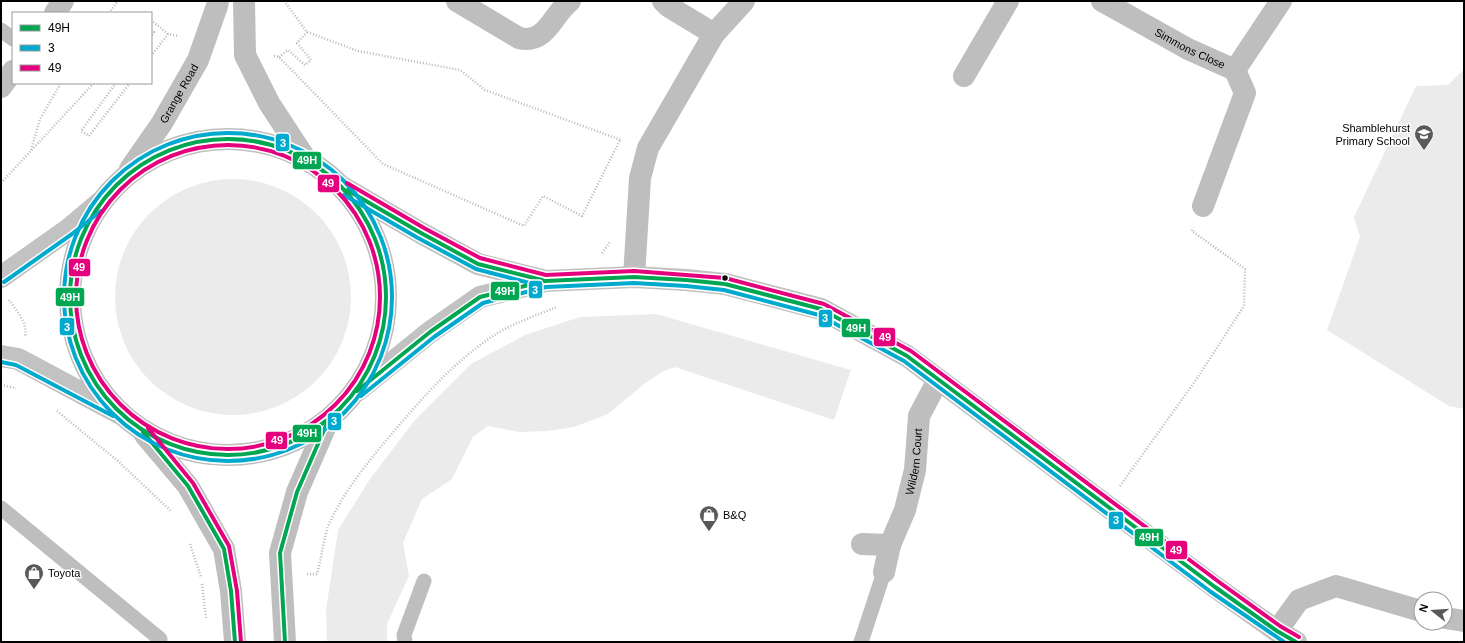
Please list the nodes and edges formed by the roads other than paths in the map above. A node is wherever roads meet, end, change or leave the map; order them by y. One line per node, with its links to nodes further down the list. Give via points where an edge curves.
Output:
1 (63, 1): 11 (main road)
2 (244, 1): 19 (main road, via 245,55 269,103)
3 (457, 1): 4 (main road, via 519,38 532,39 543,33 562,7)
4 (570, 1)
5 (663, 1): 13 (main road)
6 (744, 1): 13 (main road)
7 (1008, 1): 17 (main road)
8 (1102, 1): 15 (main road, Simmons Close, via 1188,49)
9 (1281, 1): 15 (main road)
10 (217, 3): 20 (main road, Grange Road, via 198,60 162,123)
11 (56, 12)
12 (1, 30): 14 (lane)
13 (714, 34): 24 (main road, via 648,148 640,178)
14 (12, 38)
15 (1234, 70): 23 (main road, Simmons Close, via 1245,93)
16 (12, 72): 18 (main road)
17 (964, 76)
18 (1, 87)
19 (305, 158): 20 (main road, via 260,141 212,139 165,152); 21 (main road)
20 (124, 178): 22 (main road)
21 (344, 188): 26 (street, via 478,264); 29 (main road, via 369,223 384,265 387,309 378,352)
22 (101, 202): 25 (street, via 69,229); 30 (main road, via 82,236 72,273 70,311 78,349 95,384)
23 (1203, 206)
24 (634, 276): 26 (street); 28 (street, via 725,284 821,309 907,356)
25 (1, 277)
26 (545, 281): 29 (street, via 480,297 430,332)
27 (1, 356): 30 (street, via 18,359)
28 (938, 380): 35 (main road, Wildern Court, via 919,416 915,470 905,510); 41 (street)
29 (357, 391): 31 (main road)
30 (119, 413): 32 (main road)
31 (328, 421): 32 (main road, via 285,446 237,456 188,451); 44 (main road, via 298,492 280,553)
32 (143, 431): 43 (main road, via 188,486 224,549 231,591)
33 (1, 508): 42 (lane, via 160,639)
34 (862, 544): 35 (main road)
35 (890, 545): 36 (main road, Wildern Court)
36 (884, 572): 46 (lane)
37 (424, 582): 45 (lane, via 404,635)
38 (1413, 609): 41 (main road, via 1336,586 1299,600)
39 (1453, 619): 40 (main road)
40 (1464, 621)
41 (1277, 631): 47 (street)
42 (158, 642)
43 (235, 642)
44 (285, 642)
45 (405, 642)
46 (861, 642)
47 (1296, 642)

